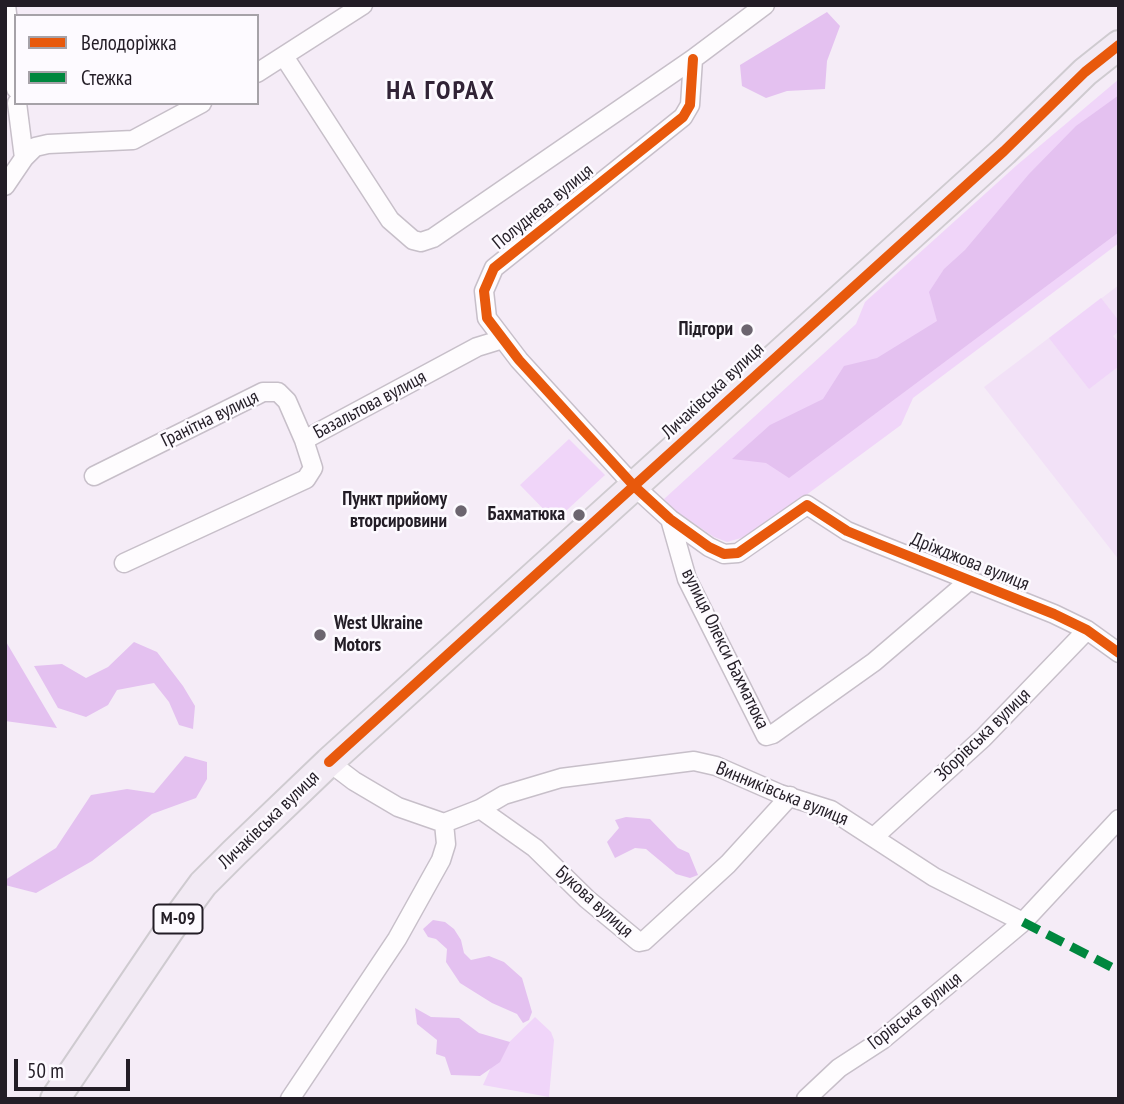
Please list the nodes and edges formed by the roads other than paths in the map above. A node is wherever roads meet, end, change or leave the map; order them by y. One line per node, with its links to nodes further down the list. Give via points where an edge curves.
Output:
1 (6, 5): 7 (street)
2 (363, 5): 5 (street)
3 (765, 5): 6 (street)
4 (1119, 45): 16 (main road, Личаківська вулиця / М-09)
5 (285, 58): 6 (street, Полуднева вулиця, via 390,220 412,240 421,242 433,239); 8 (street)
6 (694, 59): 13 (street, Полуднева вулиця, via 690,105 674,127 494,268 484,290 487,318)
7 (14, 72)
8 (259, 72)
9 (18, 105): 11 (street)
10 (198, 105): 11 (street, via 133,140 48,144)
11 (24, 158): 12 (street)
12 (5, 186)
13 (503, 339): 14 (street, Базальтова вулиця, via 477,347); 16 (street, Полуднева вулиця)
14 (304, 440): 15 (street, Гранітна вулиця, via 287,401 278,393 263,392); 19 (street, Базальтова вулиця, via 313,468 306,479)
15 (94, 477)
16 (634, 486): 18 (street, вулиця Олекси Бахматюка); 23 (main road, Личаківська вулиця / М-09)
17 (807, 505): 18 (street, вулиця Олекси Бахматюка, via 746,549 730,554 709,547); 20 (street, Дріжджова вулиця, via 847,531)
18 (670, 519): 20 (street, вулиця Олекси Бахматюка, via 687,579 762,733 771,736 874,662)
19 (124, 563)
20 (970, 580): 21 (street, Дріжджова вулиця)
21 (1087, 630): 22 (street, Дріжджова вулиця); 28 (street, Зборівська вулиця, via 983,738)
22 (1119, 653)
23 (329, 762): 27 (street, via 398,807); 30 (main road, Личаківська вулиця / М-09, via 203,884)
24 (790, 796): 25 (street, Винниківська вулиця, via 694,761 561,778 503,795); 25 (street, Букова вулиця, via 728,864 639,942 535,848); 28 (street, Винниківська вулиця, via 831,810)
25 (480, 809): 27 (street)
26 (1119, 819): 29 (street, Горівська вулиця)
27 (444, 823): 31 (street, via 446,844 441,860 397,939)
28 (874, 836): 29 (street, Винниківська вулиця, via 934,877)
29 (1023, 922): 32 (street, Горівська вулиця)
30 (55, 1099)
31 (290, 1099)
32 (806, 1099)

